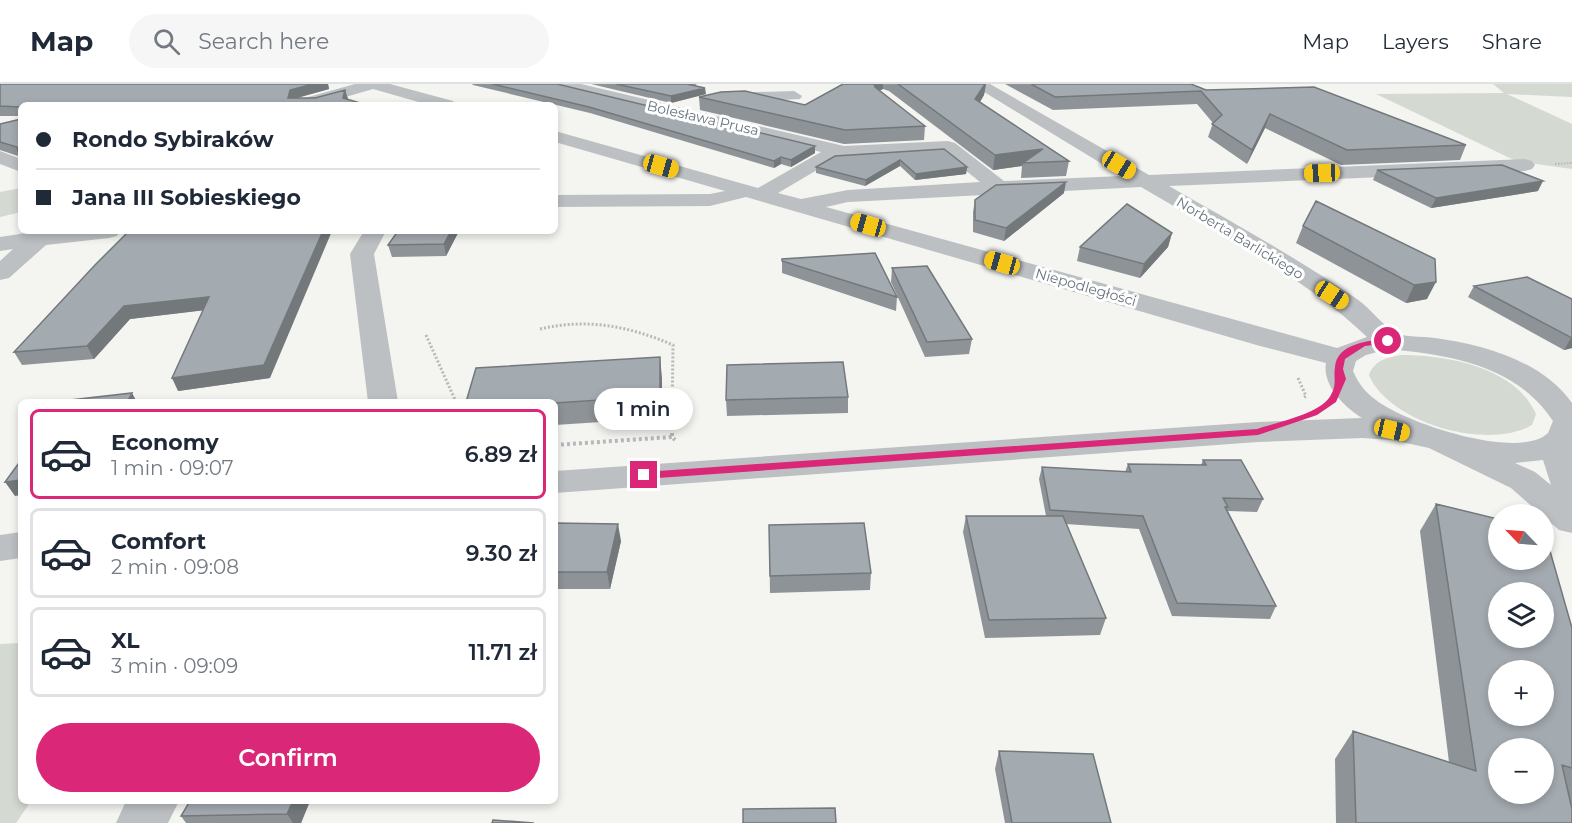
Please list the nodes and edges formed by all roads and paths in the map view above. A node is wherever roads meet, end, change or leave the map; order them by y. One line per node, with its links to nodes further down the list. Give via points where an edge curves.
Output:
1 (373, 84): 5 (street); 6 (street)
2 (561, 84): 7 (street, Bolesława Prusa)
3 (979, 84): 15 (street, Norberta Barlickiego)
4 (794, 96): 7 (street, via 706,101)
5 (310, 102)
6 (436, 102)
7 (670, 110): 11 (street, Bolesława Prusa)
8 (930, 132): 10 (street)
9 (558, 137): 17 (street, Niepodległości)
10 (948, 147): 11 (street); 16 (street)
11 (844, 152): 17 (street, via 816,161)
12 (0, 157): 13 (street)
13 (18, 165)
14 (1525, 165): 15 (street, Norberta Barlickiego)
15 (1147, 181): 16 (street); 27 (street, Norberta Barlickiego, via 1350,306)
16 (999, 187): 19 (street, via 848,196)
17 (754, 192): 18 (street, via 710,200); 19 (street, Niepodległości)
18 (558, 201)
19 (801, 206): 28 (street, Niepodległości, via 1258,337)
20 (60, 234): 22 (street)
21 (373, 234): 30 (street, via 362,254)
22 (44, 235): 23 (street); 24 (street)
23 (0, 244)
24 (0, 273)
25 (540, 329): 35 (path, via 589,323 618,325 673,345)
26 (426, 335): 31 (path)
27 (1388, 341): 28 (street, via 1352,349); 33 (street, via 1427,343 1502,364 1532,380)
28 (1341, 369): 34 (street, via 1333,400 1314,413); 36 (street, via 1350,393 1367,408 1392,423)
29 (1297, 375): 32 (path, via 1306,396)
30 (383, 399)
31 (455, 399)
32 (1300, 402)
33 (1563, 415): 36 (street, via 1526,453); 40 (street)
34 (1258, 432): 36 (street, via 1362,428); 39 (street)
35 (672, 436): 37 (path); 38 (path)
36 (1440, 441): 41 (street, via 1523,480)
37 (558, 445)
38 (679, 445)
39 (558, 482)
40 (1572, 495)
41 (1572, 521)
42 (18, 545): 43 (street)
43 (0, 548)
44 (152, 804): 45 (street)
45 (141, 823)

